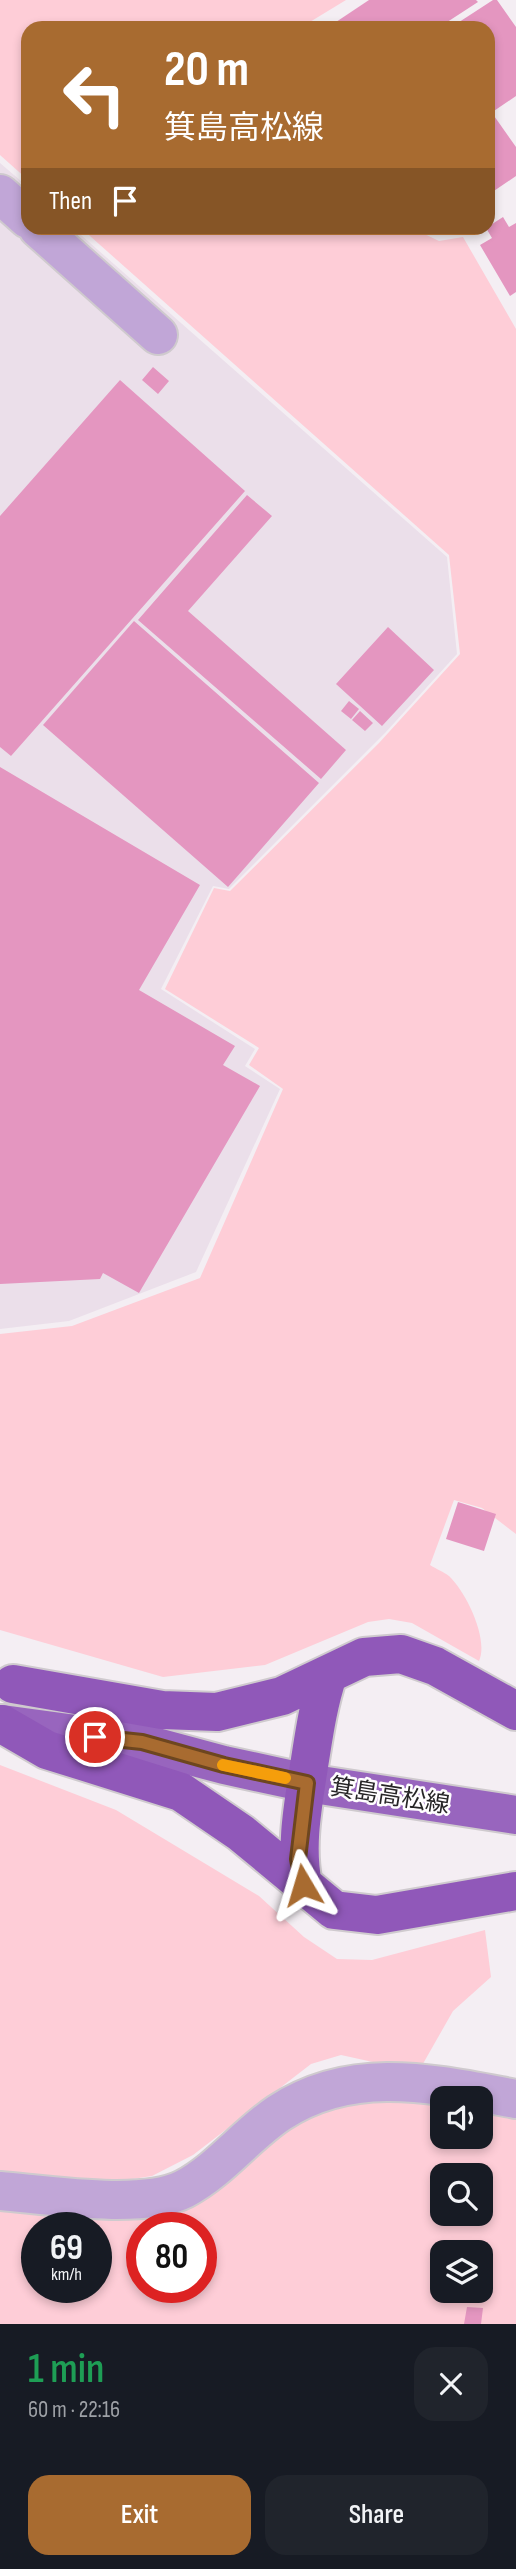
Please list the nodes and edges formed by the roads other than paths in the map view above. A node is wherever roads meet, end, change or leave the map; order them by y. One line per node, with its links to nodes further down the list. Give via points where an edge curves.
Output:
1 (0, 194): 2 (street)
2 (21, 213)
3 (45, 235): 4 (street)
4 (158, 335)
5 (328, 1675): 6 (highway, via 282,1696 217,1712 162,1710); 7 (highway, via 364,1657 401,1654); 10 (highway)
6 (6, 1681): 9 (main road, 箕島高松線)
7 (516, 1711)
8 (1, 1724): 9 (main road, 箕島高松線); 12 (highway, via 47,1749 181,1792 241,1833)
9 (142, 1742): 10 (main road, 箕島高松線)
10 (307, 1783): 11 (main road, 箕島高松線); 12 (highway, via 298,1859)
11 (516, 1815)
12 (303, 1885): 13 (highway, via 334,1910 377,1915)
13 (516, 1891)
14 (516, 2099): 15 (street, via 442,2085 369,2081 324,2090 279,2113 183,2189 142,2201)
15 (0, 2191)

